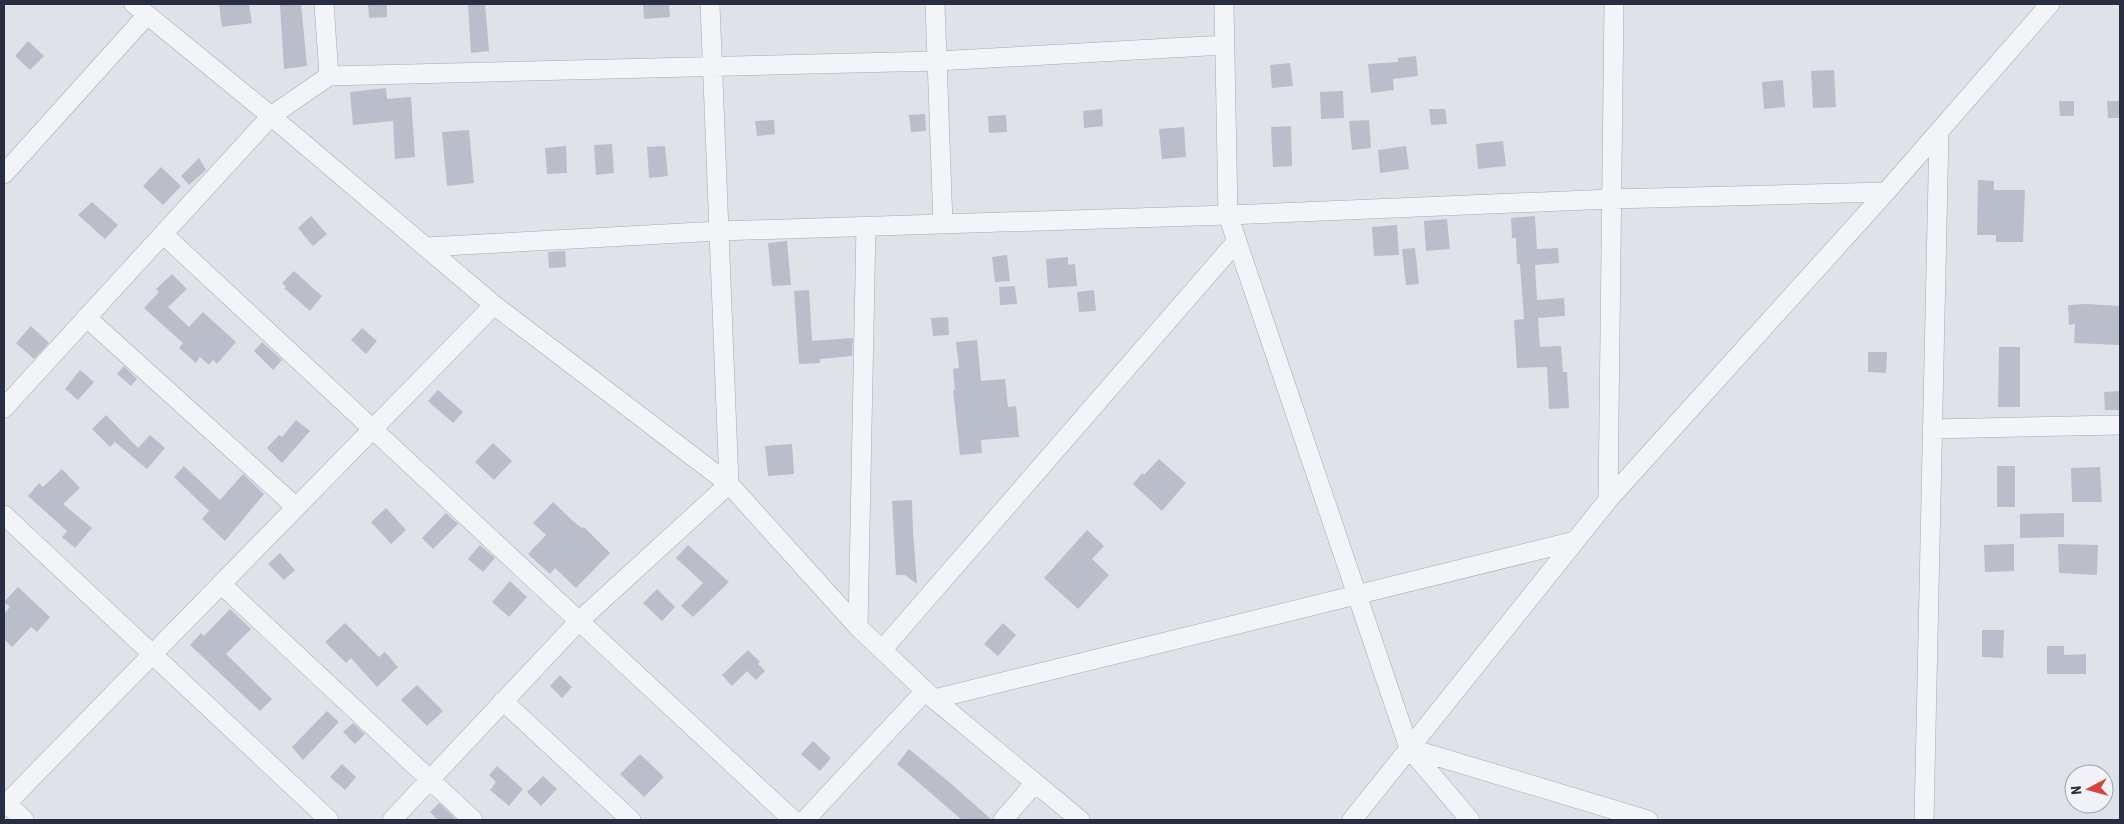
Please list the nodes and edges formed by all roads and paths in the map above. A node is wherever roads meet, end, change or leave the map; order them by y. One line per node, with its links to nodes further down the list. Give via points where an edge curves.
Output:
1 (324, 4): 11 (street)
2 (710, 4): 10 (street)
3 (935, 4): 9 (street)
4 (1224, 4): 8 (street)
5 (1614, 4): 16 (street)
6 (2050, 4): 13 (street)
7 (140, 10): 12 (street); 14 (street)
8 (1225, 45): 9 (street); 17 (street)
9 (937, 61): 10 (street); 18 (street)
10 (713, 66): 11 (street); 20 (street)
11 (329, 76): 12 (street)
12 (271, 116): 21 (street); 23 (street)
13 (1939, 131): 15 (street); 29 (street)
14 (4, 174)
15 (1886, 192): 16 (street); 31 (street)
16 (1611, 199): 17 (street); 31 (street)
17 (1228, 215): 18 (street); 22 (street)
18 (943, 224): 19 (street)
19 (866, 227): 20 (street); 38 (street)
20 (719, 231): 23 (street); 30 (street)
21 (162, 234): 25 (street); 28 (street)
22 (1237, 241): 36 (street); 39 (street)
23 (426, 247): 24 (street)
24 (494, 305): 28 (street); 30 (street)
25 (86, 318): 26 (street); 32 (street)
26 (4, 408)
27 (2120, 425): 29 (street)
28 (372, 429): 32 (street); 37 (street)
29 (1932, 429): 59 (street)
30 (729, 484): 37 (street); 38 (street)
31 (1608, 500): 34 (street)
32 (296, 507): 35 (street)
33 (4, 515): 40 (street)
34 (1575, 541): 36 (street); 43 (street)
35 (221, 584): 40 (street); 44 (street)
36 (1358, 595): 41 (street); 43 (street)
37 (579, 621): 42 (street); 52 (street)
38 (858, 627): 39 (street)
39 (882, 650): 41 (street)
40 (152, 654): 46 (street); 48 (street)
41 (930, 695): 45 (street); 53 (street)
42 (504, 701): 44 (street); 51 (street)
43 (1409, 748): 56 (street); 57 (street); 58 (street)
44 (430, 780): 49 (street); 50 (street)
45 (1036, 783): 54 (street); 55 (street)
46 (5, 803): 47 (street)
47 (24, 820)
48 (328, 820)
49 (392, 820)
50 (473, 820)
51 (631, 820)
52 (793, 820)
53 (805, 820)
54 (1003, 820)
55 (1080, 820)
56 (1352, 820)
57 (1470, 820)
58 (1648, 820)
59 (1924, 820)

